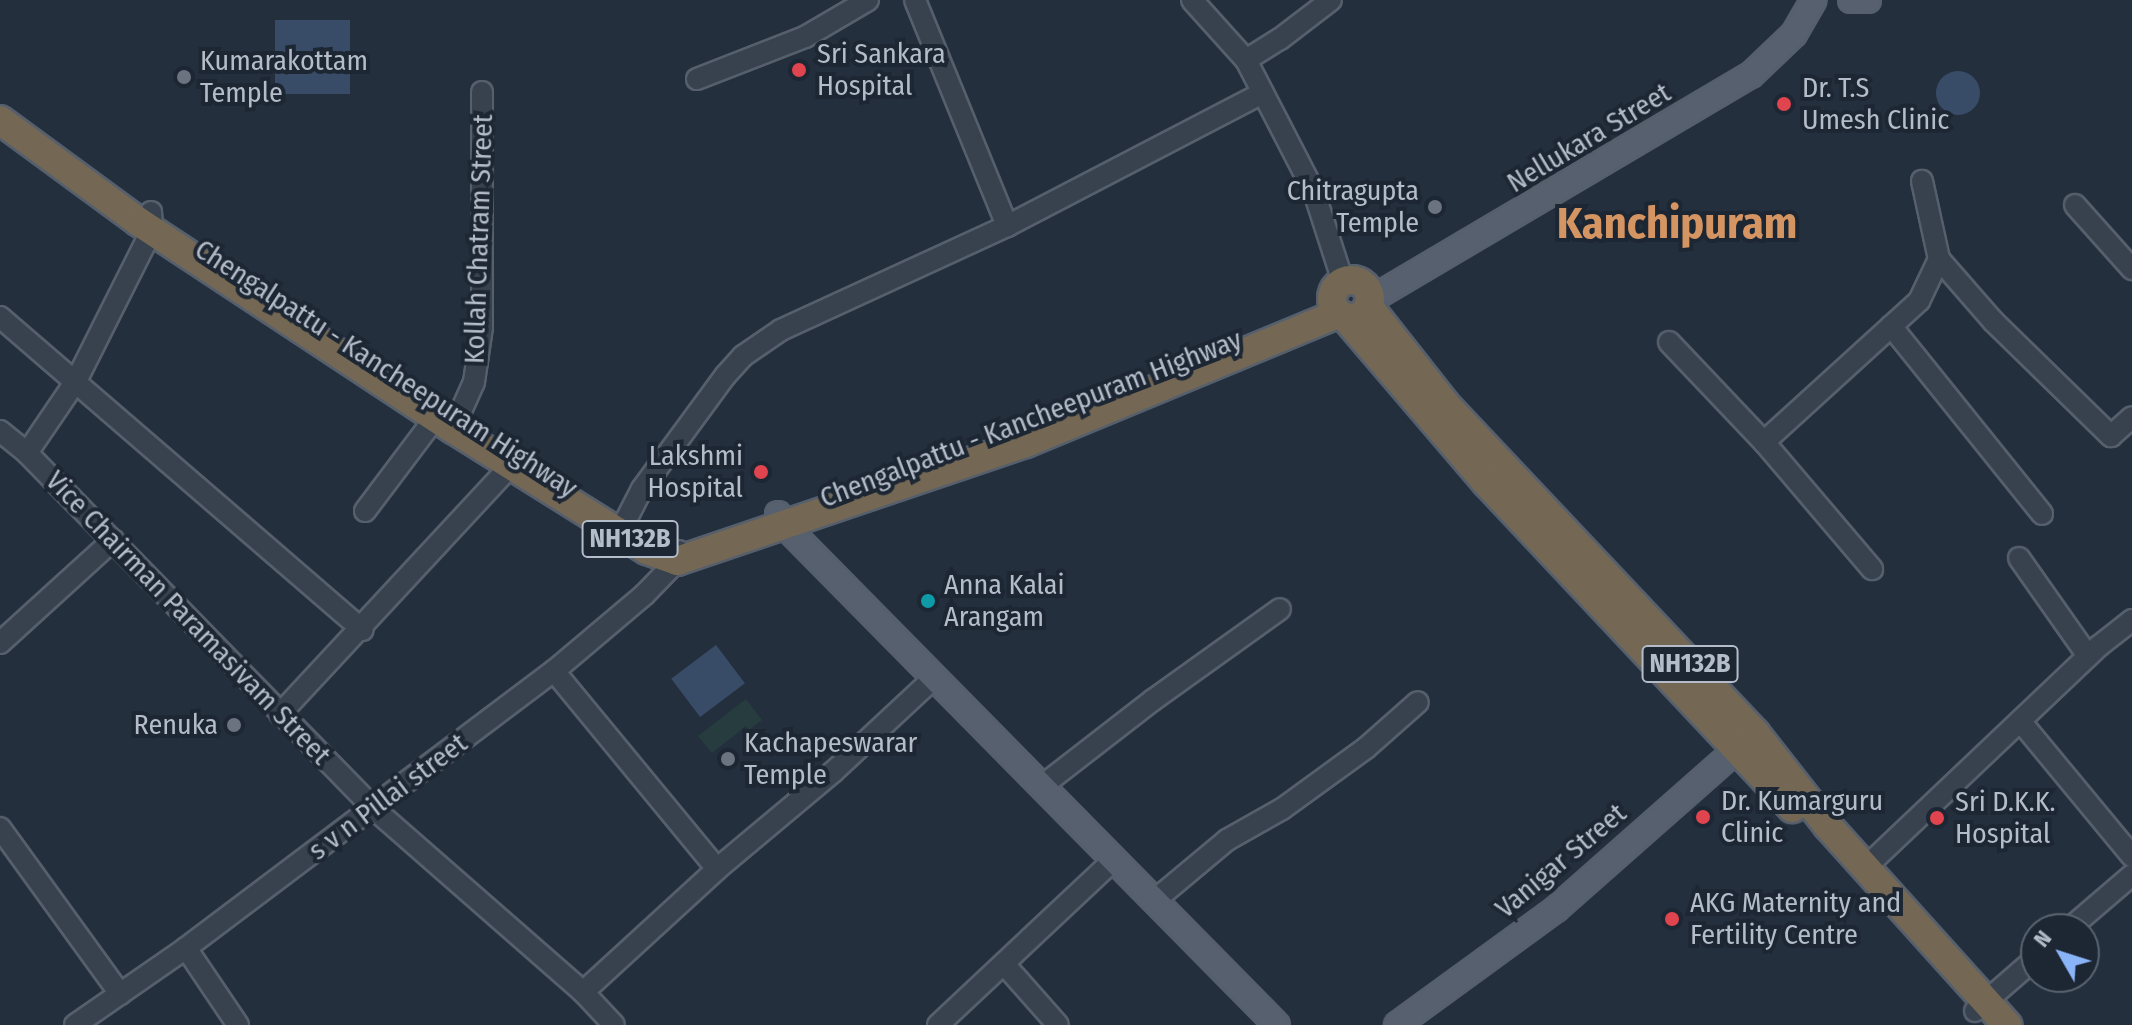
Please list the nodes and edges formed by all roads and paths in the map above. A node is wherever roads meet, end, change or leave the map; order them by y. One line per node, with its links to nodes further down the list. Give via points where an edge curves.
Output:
1 (868, 0): 10 (street, via 805,37)
2 (915, 0): 18 (street)
3 (1192, 0): 9 (street)
4 (1331, 0): 9 (street)
5 (1802, 0): 21 (main road, Nellukara Street, via 1792,20 1746,66)
6 (1814, 0): 21 (main road, Nellukara Street, via 1794,34 1751,75)
7 (1851, 0): 8 (main road)
8 (1868, 0)
9 (1246, 60): 12 (street)
10 (697, 79)
11 (482, 92): 27 (street, Kollah Chatram Street, via 482,327 474,382)
12 (1263, 93): 18 (street); 21 (street, via 1314,192)
13 (0, 107): 17 (highway, NH132B)
14 (0, 120): 17 (highway, NH132B)
15 (1922, 181): 19 (street)
16 (2075, 205): 20 (street)
17 (152, 221): 25 (street); 27 (highway, NH132B)
18 (1007, 226): 35 (street, via 781,330 743,356 681,432)
19 (1939, 259): 23 (street, via 1919,301); 26 (street, via 1993,321 2111,436)
20 (2132, 269)
21 (1352, 301): 34 (highway, Chengalpattu - Kancheepuram Highway / NH132B); 52 (highway, via 1487,483)
22 (0, 317): 25 (street)
23 (1891, 326): 29 (street); 33 (street)
24 (1669, 342): 29 (street)
25 (76, 381): 30 (street); 44 (street)
26 (2132, 417)
27 (447, 418): 31 (highway, NH132B); 32 (street, Kollah Chatram Street); 35 (highway, Chengalpattu - Kancheepuram Highway / NH132B)
28 (0, 431): 30 (street, Vice Chairman Paramasivam Street)
29 (1764, 442): 40 (street)
30 (27, 453): 36 (street, Vice Chairman Paramasivam Street)
31 (511, 465): 37 (highway, NH132B); 44 (street)
32 (365, 511)
33 (2042, 514)
34 (781, 519): 38 (highway, NH132B); 48 (main road)
35 (624, 524): 38 (highway, Chengalpattu - Kancheepuram Highway / NH132B)
36 (113, 540): 45 (street); 50 (street, Vice Chairman Paramasivam Street)
37 (647, 550): 38 (highway, NH132B); 41 (street, via 652,577)
38 (679, 554): 41 (street, s v n Pillai street)
39 (2019, 558): 46 (street)
40 (1872, 569)
41 (644, 595): 47 (street, s v n Pillai street)
42 (1280, 609): 53 (street)
43 (2132, 620): 46 (street)
44 (362, 630): 50 (street)
45 (0, 643)
46 (2088, 656): 51 (street)
47 (554, 671): 54 (street, s v n Pillai street); 59 (street)
48 (935, 677): 53 (main road); 59 (street)
49 (1418, 702): 61 (street, via 1355,756 1282,809 1227,840)
50 (280, 714): 54 (street, Vice Chairman Paramasivam Street)
51 (2021, 722): 56 (street); 58 (street)
52 (1747, 740): 58 (highway); 68 (highway); 76 (main road, Vanigar Street, via 1556,909)
53 (1042, 786): 57 (main road)
54 (373, 808): 63 (street, s v n Pillai street); 66 (street, Vice Chairman Paramasivam Street)
55 (0, 828): 67 (street)
56 (2132, 856)
57 (1114, 860): 61 (main road); 64 (street)
58 (1866, 867): 68 (highway)
59 (717, 869): 66 (street)
60 (2132, 875): 62 (street)
61 (1154, 901): 75 (main road)
62 (2088, 913)
63 (186, 948): 67 (street, s v n Pillai street); 71 (street)
64 (1004, 964): 73 (street); 74 (street)
65 (2020, 975): 68 (street)
66 (583, 992): 72 (street, Vice Chairman Paramasivam Street)
67 (120, 994): 69 (street, s v n Pillai street)
68 (1983, 1013): 77 (highway)
69 (103, 1018): 70 (street, s v n Pillai street)
70 (75, 1025)
71 (238, 1025)
72 (614, 1025)
73 (938, 1025)
74 (1058, 1025)
75 (1277, 1025)
76 (1397, 1025)
77 (2007, 1025)

